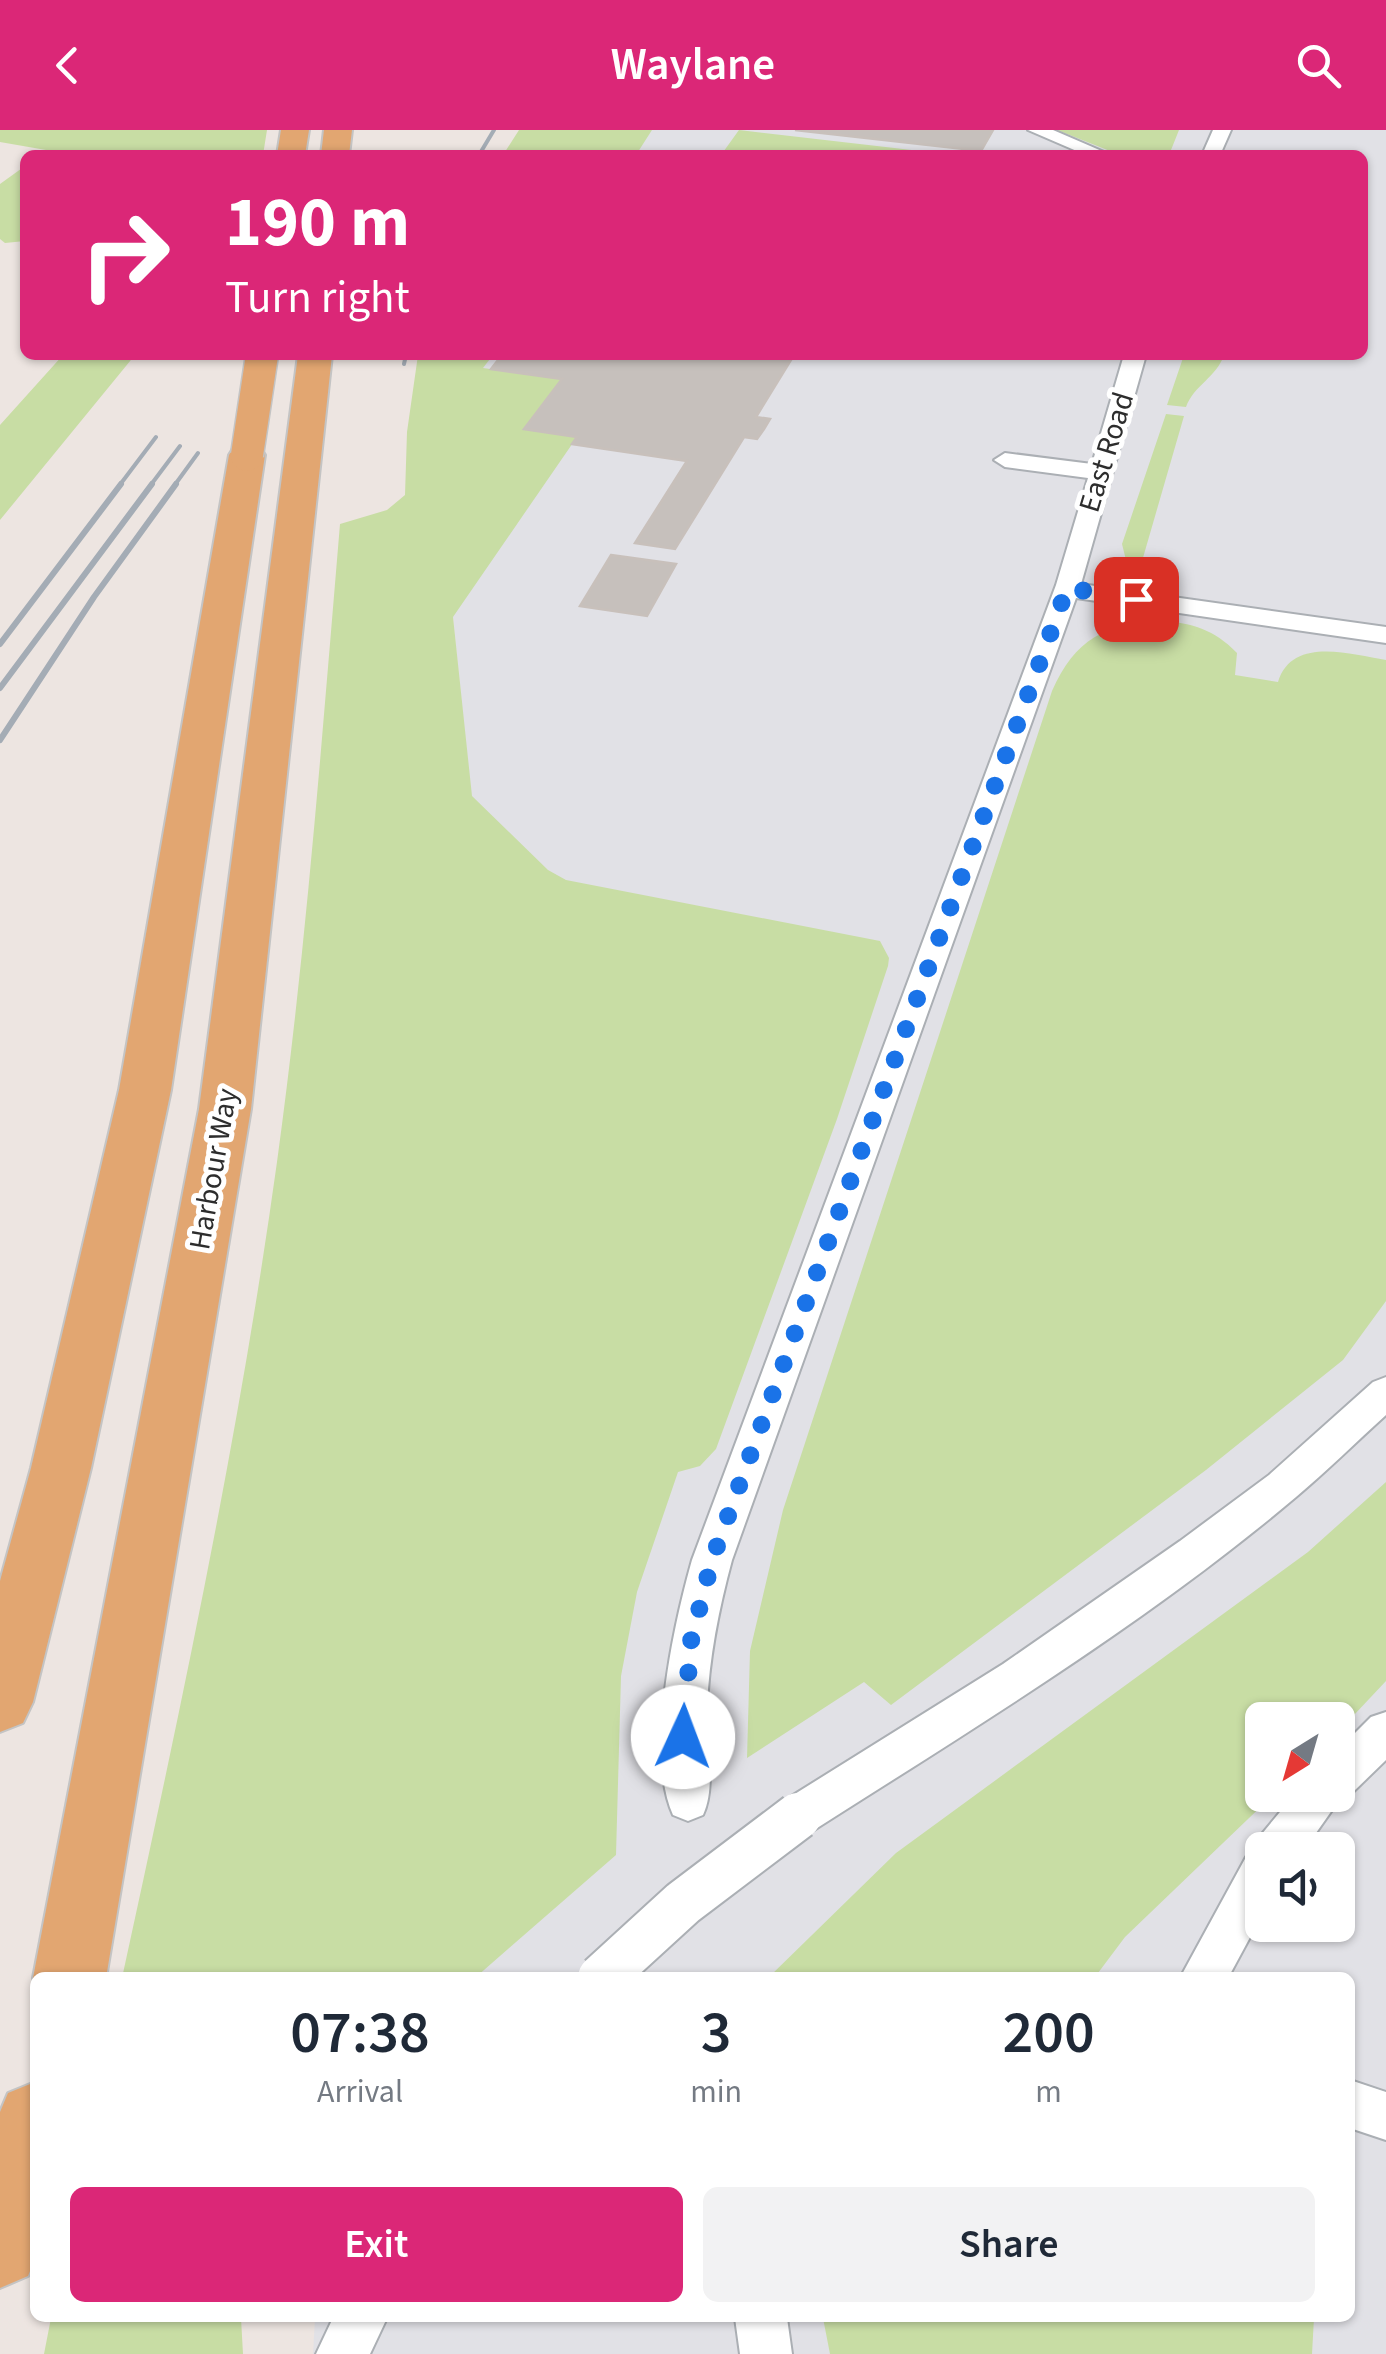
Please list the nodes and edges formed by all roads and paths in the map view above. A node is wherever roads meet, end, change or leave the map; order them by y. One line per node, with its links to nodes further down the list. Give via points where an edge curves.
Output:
1 (1037, 130): 2 (lane)
2 (1089, 150)
3 (261, 360): 11 (main road, bridge, via 145,1090 61,1468)
4 (315, 360): 18 (main road, Harbour Way, via 225,1109)
5 (1133, 360): 7 (lane, East Road)
6 (1005, 460): 7 (lane)
7 (1098, 472): 8 (lane, East Road)
8 (1067, 588): 9 (lane); 14 (lane, East Road, via 712,1560 686,1679)
9 (1386, 635)
10 (1386, 1392): 19 (lane, bridge, via 1283,1486 1194,1553 1018,1677 798,1816 683,1902)
11 (0, 1702)
12 (1386, 1731): 13 (lane)
13 (1355, 1761)
14 (688, 1801)
15 (1307, 1812): 16 (lane)
16 (1291, 1832)
17 (1245, 1903): 20 (lane)
18 (69, 1972)
19 (607, 1972)
20 (1206, 1972)
21 (1355, 2106): 22 (lane)
22 (1386, 2116)
23 (30, 2138): 24 (main road)
24 (0, 2248)
25 (359, 2322): 27 (lane)
26 (762, 2322): 28 (lane)
27 (342, 2354)
28 (766, 2354)

